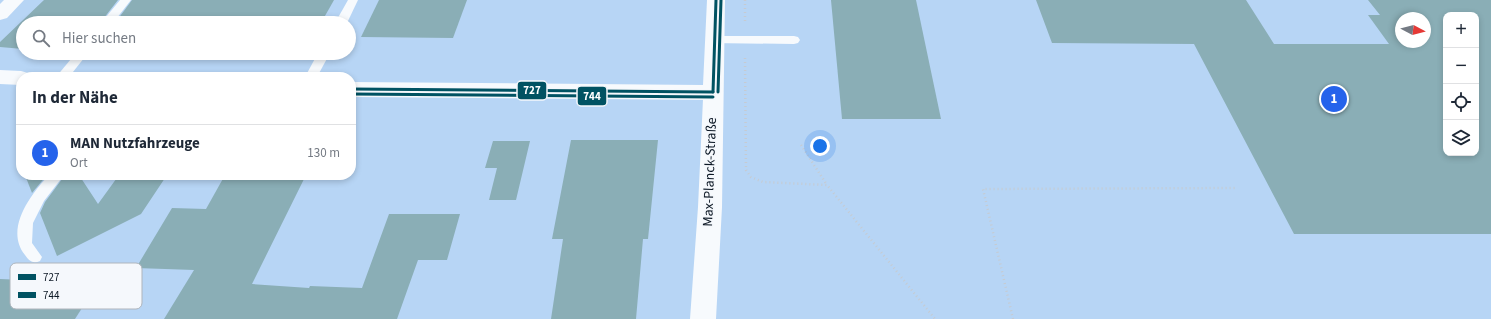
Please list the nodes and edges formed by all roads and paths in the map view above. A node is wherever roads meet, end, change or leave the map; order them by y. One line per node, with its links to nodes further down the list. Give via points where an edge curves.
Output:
1 (15, 0): 6 (street)
2 (126, 0): 7 (lane)
3 (353, 0): 8 (lane)
4 (716, 0): 9 (street, Max-Planck-Straße)
5 (745, 0): 10 (path)
6 (0, 14)
7 (113, 16)
8 (345, 16)
9 (714, 40): 10 (lane); 19 (street, Max-Planck-Straße)
10 (745, 40): 11 (lane); 22 (path, via 746,170 751,177 763,182)
11 (794, 40)
12 (76, 60): 14 (lane)
13 (320, 60): 15 (lane)
14 (66, 72)
15 (314, 72)
16 (0, 77): 17 (street)
17 (16, 78)
18 (356, 89): 19 (street)
19 (714, 92): 25 (street, Max-Planck-Straße)
20 (801, 145): 22 (path)
21 (52, 180): 24 (lane, via 42,190 25,222 25,243)
22 (827, 185): 26 (path)
23 (1235, 188): 27 (path, via 983,189)
24 (35, 257)
25 (703, 319)
26 (935, 319)
27 (1013, 319)

